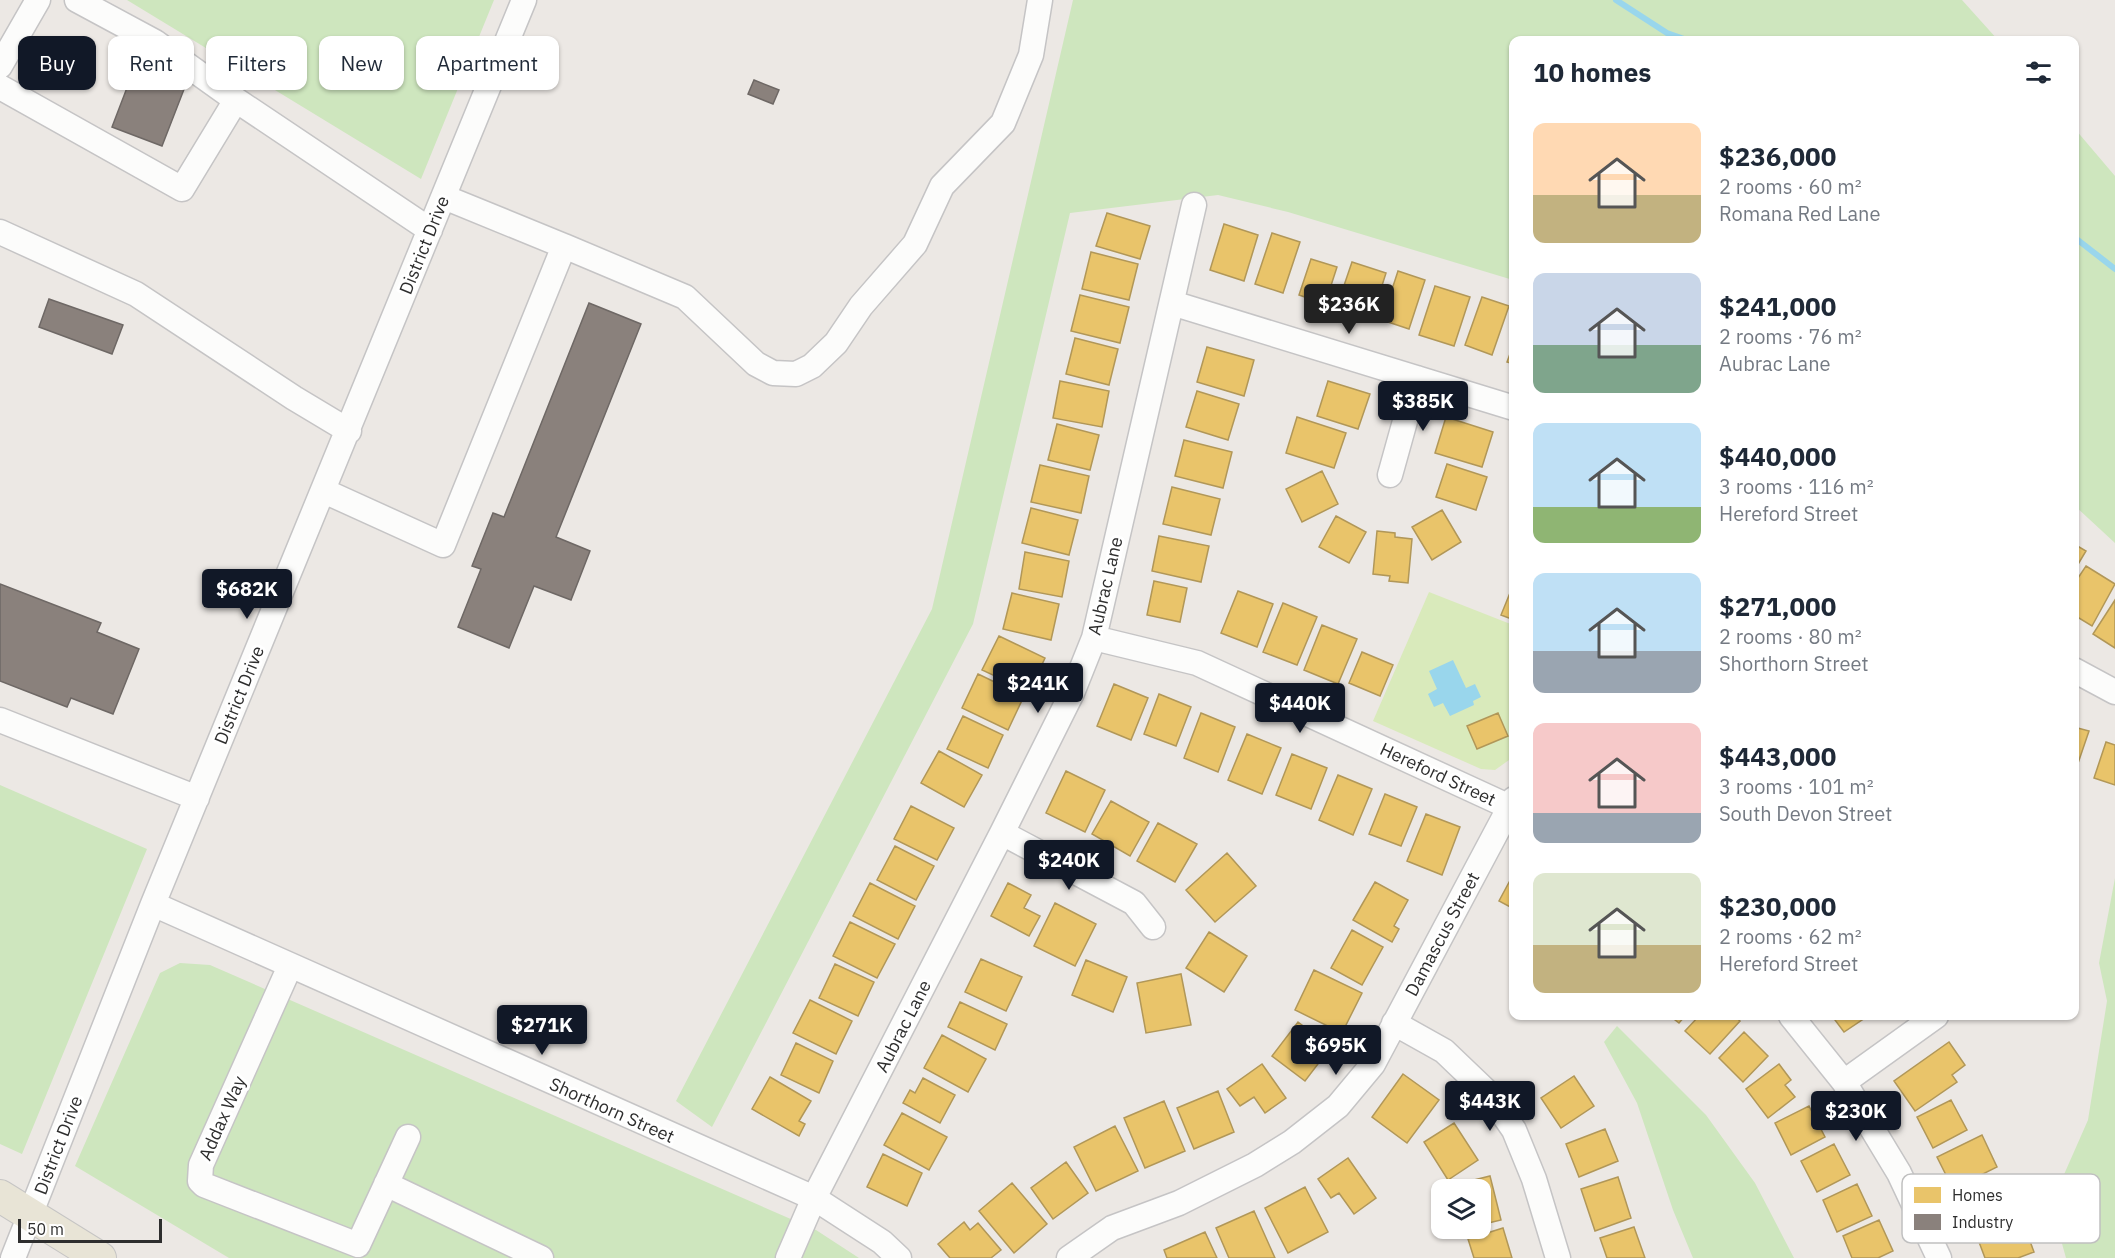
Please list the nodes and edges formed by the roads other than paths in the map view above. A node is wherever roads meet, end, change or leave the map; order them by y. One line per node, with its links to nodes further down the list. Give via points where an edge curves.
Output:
1 (38, 0): 5 (street)
2 (76, 0): 7 (street, via 155,42)
3 (524, 0): 8 (street, District Drive)
4 (1040, 0): 12 (street, via 1031,55 1003,123 942,186 915,244 861,306 836,344 812,366 796,374 773,373 756,364 685,297)
5 (0, 66)
6 (0, 87): 7 (street, via 182,189)
7 (236, 100): 10 (street)
8 (444, 197): 10 (street, District Drive); 12 (street)
9 (1194, 205): 13 (street, Aubrac Lane)
10 (430, 230): 16 (street, District Drive)
11 (0, 232): 16 (street, via 136,294)
12 (564, 246): 18 (street, via 443,545)
13 (1172, 303): 14 (street); 19 (street, Aubrac Lane)
14 (1417, 378): 15 (street); 17 (street)
15 (1509, 406)
16 (349, 431): 18 (street, District Drive)
17 (1389, 475)
18 (324, 491): 23 (street, District Drive)
19 (1094, 638): 24 (street, Hereford Street, via 1197,663); 26 (street, Aubrac Lane, via 1072,693)
20 (2079, 673): 21 (street)
21 (2115, 692)
22 (0, 720): 23 (street)
23 (196, 798): 27 (street, District Drive)
24 (1509, 804)
25 (1509, 811): 32 (street, Damascus Street)
26 (1002, 833): 28 (street, via 1134,903); 38 (street, Aubrac Lane)
27 (153, 904): 29 (street, Shorthorn Street); 39 (street, District Drive)
28 (1152, 927)
29 (290, 966): 36 (street, Addax Way, via 201,1165 200,1181 358,1245); 38 (street, Shorthorn Street)
30 (1794, 1020): 33 (street)
31 (1930, 1020): 33 (street)
32 (1394, 1023): 46 (street, Damascus Street, via 1372,1064 1338,1106 1292,1142 1179,1203 1112,1228); 47 (street, via 1444,1051 1489,1094 1508,1121 1534,1179)
33 (1844, 1082): 35 (street)
34 (408, 1137): 36 (street)
35 (1902, 1179)
36 (386, 1184): 43 (street)
37 (0, 1196): 39 (main road)
38 (814, 1198): 44 (street, Aubrac Lane); 45 (street, Shorthorn Street, via 882,1242)
39 (30, 1214): 41 (street, District Drive); 42 (main road)
40 (1933, 1243): 48 (street)
41 (13, 1258)
42 (100, 1258)
43 (541, 1258)
44 (788, 1258)
45 (898, 1258)
46 (1069, 1258)
47 (1558, 1258)
48 (1940, 1258)

